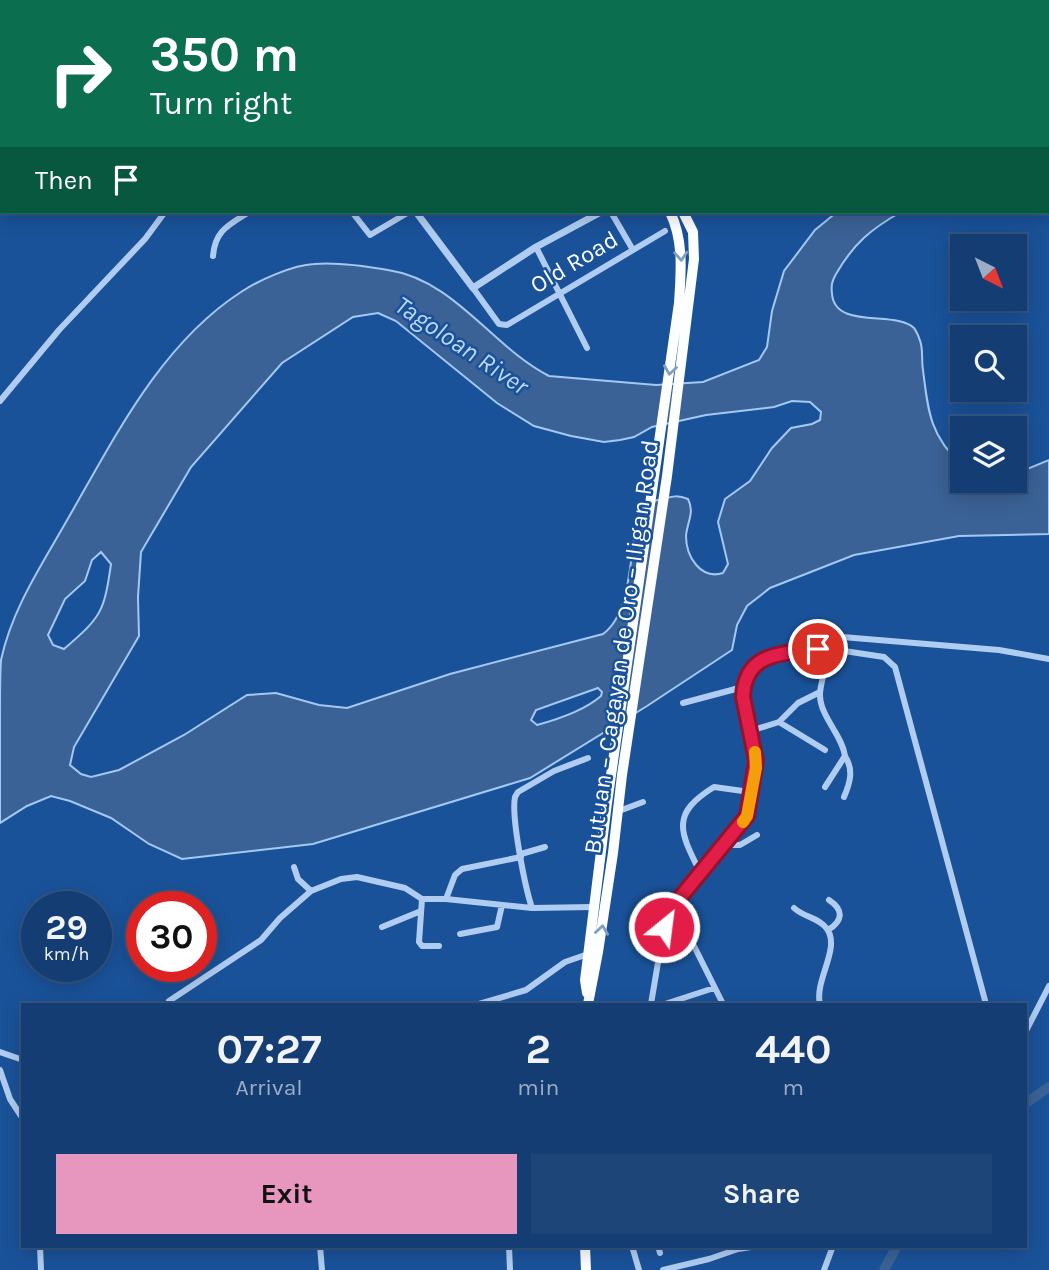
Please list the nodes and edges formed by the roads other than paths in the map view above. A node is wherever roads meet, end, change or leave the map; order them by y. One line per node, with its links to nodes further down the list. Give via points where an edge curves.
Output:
1 (164, 214): 18 (street)
2 (246, 214): 13 (street, via 219,233)
3 (354, 214): 4 (street, via 370,236)
4 (406, 214)
5 (418, 214): 14 (street)
6 (597, 214): 11 (street)
7 (612, 214): 12 (street)
8 (671, 214): 16 (highway, one-way to 16, via 678,234)
9 (684, 214): 16 (highway, via 695,248)
10 (665, 231): 12 (street, Old Road)
11 (536, 247): 14 (street); 15 (street)
12 (633, 250): 15 (street, Old Road)
13 (213, 256)
14 (473, 288): 15 (street, Old Road, via 503,326)
15 (560, 292): 17 (street)
16 (684, 302): 34 (highway, Butuan – Cagayan de Oro – Iligan Road, via 667,476); 46 (highway, Butuan – Cagayan de Oro – Iligan Road, one-way to 46)
17 (587, 348)
18 (0, 401)
19 (831, 649): 20 (street); 23 (street); 65 (street, via 884,657 895,667)
20 (774, 654): 21 (street, via 818,635 999,650); 22 (street, via 751,669)
21 (1049, 659)
22 (743, 687): 24 (street); 26 (street)
23 (820, 692): 25 (street, via 798,703); 28 (street)
24 (683, 703)
25 (779, 722): 26 (street); 27 (street)
26 (750, 731): 31 (street, via 756,761)
27 (825, 750)
28 (845, 756): 30 (street); 32 (street, via 851,772)
29 (588, 758): 38 (street, via 519,792 514,801)
30 (825, 788)
31 (750, 792): 36 (street, via 744,821); 40 (street, via 714,787 688,808 683,835)
32 (844, 797)
33 (643, 802): 34 (street)
34 (619, 811): 59 (highway, Butuan – Cagayan de Oro – Iligan Road, one-way to 34)
35 (757, 835): 36 (street, via 740,845)
36 (722, 845): 40 (street)
37 (545, 847): 38 (street)
38 (521, 856): 43 (street, via 462,869); 47 (street)
39 (294, 867): 41 (street, via 298,879)
40 (700, 872): 61 (street, via 666,920)
41 (311, 891): 42 (street, via 357,877 405,888); 58 (street, via 261,940)
42 (422, 899): 43 (street); 49 (street)
43 (446, 900): 45 (street)
44 (829, 900): 51 (street, via 841,918)
45 (502, 905): 47 (street); 52 (street, via 497,927)
46 (593, 907): 47 (street); 55 (highway, Butuan – Cagayan de Oro – Iligan Road)
47 (532, 908)
48 (794, 908): 51 (street)
49 (421, 911): 50 (street); 54 (street, via 420,944)
50 (382, 927)
51 (828, 930): 64 (street, via 832,941)
52 (460, 934)
53 (694, 946): 57 (street)
54 (439, 947)
55 (588, 954): 59 (highway, Butuan – Cagayan de Oro – Iligan Road); 60 (street, via 565,962 531,988)
56 (1049, 986): 66 (street)
57 (713, 988): 62 (street); 63 (street)
58 (169, 1001)
59 (588, 1001)
60 (482, 1003)
61 (651, 1003)
62 (668, 1003)
63 (722, 1003)
64 (820, 1003)
65 (986, 1003)
66 (1027, 1029)
67 (0, 1052): 68 (street)
68 (21, 1059)
69 (0, 1070): 70 (street)
70 (21, 1116)
71 (40, 1248): 78 (street)
72 (320, 1248): 79 (street)
73 (509, 1248): 80 (street)
74 (586, 1248): 81 (highway)
75 (633, 1248): 82 (street)
76 (745, 1248): 83 (street)
77 (832, 1248): 84 (street)
78 (41, 1270)
79 (321, 1270)
80 (510, 1270)
81 (586, 1270)
82 (639, 1270)
83 (663, 1270)
84 (824, 1270)

